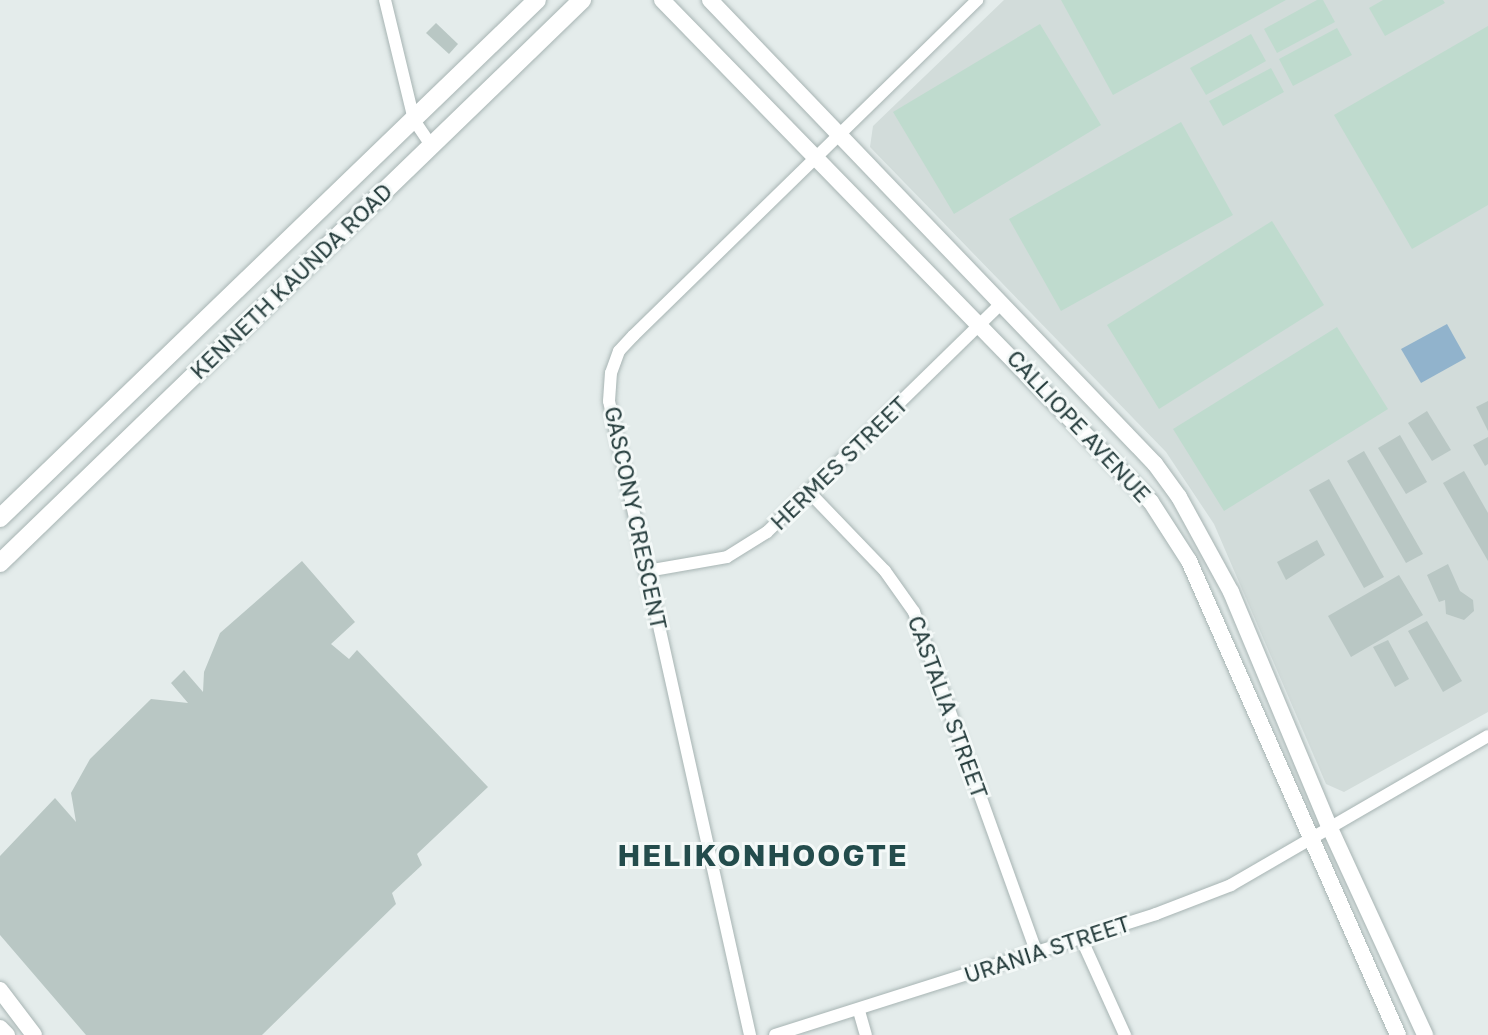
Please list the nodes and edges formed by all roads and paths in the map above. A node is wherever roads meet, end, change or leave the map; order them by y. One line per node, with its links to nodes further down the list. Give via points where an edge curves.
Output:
1 (385, 0): 7 (street)
2 (537, 0): 7 (main road, KENNETH KAUNDA ROAD)
3 (582, 0): 9 (main road, KENNETH KAUNDA ROAD)
4 (662, 0): 10 (street, CALLIOPE AVENUE)
5 (710, 0): 8 (street, CALLIOPE AVENUE)
6 (977, 0): 8 (street, GASCONY CRESCENT)
7 (414, 120): 9 (street); 14 (main road, KENNETH KAUNDA ROAD)
8 (839, 136): 10 (street, GASCONY CRESCENT); 11 (street, CALLIOPE AVENUE)
9 (431, 145): 15 (main road, KENNETH KAUNDA ROAD)
10 (819, 158): 12 (street, CALLIOPE AVENUE); 16 (street, GASCONY CRESCENT, via 633,336 614,362 609,401)
11 (1002, 303): 12 (street, HERMES STREET); 18 (street, CALLIOPE AVENUE, via 1155,464 1195,521 1231,592)
12 (982, 323): 13 (street, HERMES STREET); 19 (street, CALLIOPE AVENUE, via 1121,467 1174,536)
13 (810, 493): 16 (street, HERMES STREET, via 767,532 727,557); 21 (street, CASTALIA STREET, via 891,578 914,612)
14 (0, 518)
15 (0, 563)
16 (647, 571): 29 (street, GASCONY CRESCENT)
17 (1488, 736): 18 (street, URANIA STREET)
18 (1329, 826): 19 (street, URANIA STREET); 25 (street, CALLIOPE AVENUE)
19 (1309, 838): 20 (street, URANIA STREET, via 1231,885); 26 (street, CALLIOPE AVENUE)
20 (1081, 938): 21 (street, URANIA STREET); 32 (street)
21 (1036, 950): 23 (street, URANIA STREET)
22 (0, 990): 28 (street)
23 (859, 1011): 30 (street, URANIA STREET); 31 (street)
24 (0, 1028): 27 (street)
25 (1422, 1029): 26 (street)
26 (1397, 1034)
27 (7, 1035)
28 (34, 1035)
29 (750, 1035)
30 (775, 1035)
31 (866, 1035)
32 (1125, 1035)

